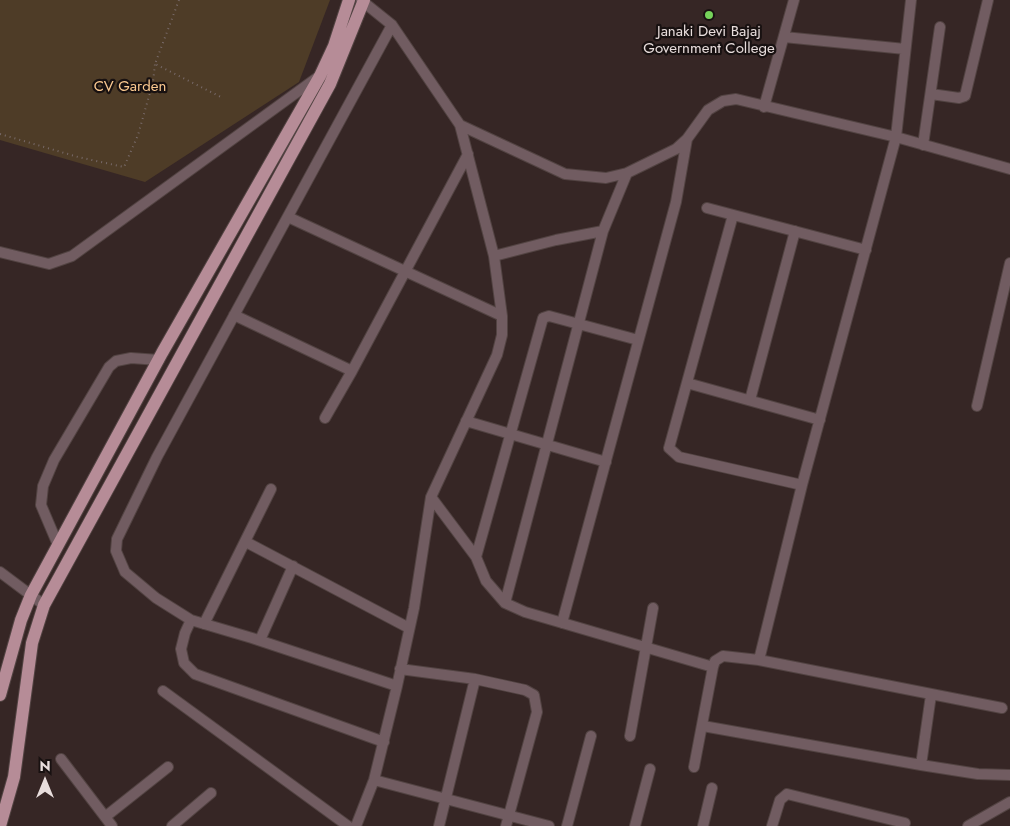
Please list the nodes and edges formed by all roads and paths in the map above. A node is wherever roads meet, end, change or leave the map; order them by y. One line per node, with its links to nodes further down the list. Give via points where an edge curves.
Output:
1 (179, 0): 11 (path)
2 (349, 0): 12 (main road)
3 (363, 0): 7 (street); 59 (main road, via 330,84)
4 (794, 0): 9 (street)
5 (912, 0): 10 (street)
6 (988, 0): 13 (street, via 965,96)
7 (392, 25): 16 (street); 26 (street)
8 (940, 27): 13 (street)
9 (784, 37): 10 (street); 15 (street)
10 (905, 49): 18 (street)
11 (155, 64): 14 (path); 17 (path, via 154,82 138,135 124,167)
12 (320, 76): 30 (street, via 72,256 49,264); 38 (main road)
13 (931, 94): 20 (street)
14 (223, 98)
15 (764, 107): 18 (street); 19 (street, via 736,99 723,101 708,110)
16 (460, 125): 21 (street); 23 (street, via 565,174 606,178)
17 (0, 134)
18 (896, 137): 20 (street); 29 (street)
19 (688, 139): 23 (street, via 676,149); 37 (street, via 676,202)
20 (923, 146): 22 (street)
21 (468, 154): 31 (street); 33 (street)
22 (1010, 169)
23 (626, 173): 27 (street)
24 (707, 208): 25 (street)
25 (733, 215): 28 (street); 40 (street)
26 (288, 217): 33 (street); 34 (street)
27 (603, 231): 31 (street); 36 (street)
28 (795, 231): 29 (street); 41 (street)
29 (866, 250): 44 (street)
30 (0, 252)
31 (494, 256): 35 (street)
32 (1010, 263): 42 (street)
33 (404, 272): 35 (street); 39 (street)
34 (234, 316): 39 (street); 61 (street, via 157,457 117,539 116,551 125,572 156,598)
35 (502, 316): 45 (street, via 502,335 496,355)
36 (578, 323): 37 (street); 46 (street, via 549,316 540,322); 47 (street)
37 (638, 340): 48 (street)
38 (159, 360): 53 (main road); 53 (street, via 131,358 116,361 109,367 54,460 43,486 41,505)
39 (352, 371): 43 (street)
40 (687, 382): 41 (street); 49 (street, via 670,438 669,448 673,453)
41 (750, 400): 44 (street)
42 (977, 406)
43 (325, 418)
44 (820, 420): 49 (street)
45 (466, 422): 46 (street); 51 (street)
46 (511, 434): 47 (street); 54 (street)
47 (547, 445): 48 (street); 58 (street)
48 (606, 462): 62 (street)
49 (802, 485): 67 (street)
50 (271, 490): 52 (street)
51 (431, 497): 54 (street); 64 (street)
52 (246, 542): 55 (street); 63 (street)
53 (58, 545): 57 (main road)
54 (476, 557): 58 (street, via 486,581)
55 (293, 566): 64 (street); 65 (street)
56 (0, 572): 57 (street)
57 (31, 595): 59 (street); 73 (main road)
58 (505, 603): 62 (street)
59 (44, 605): 94 (main road, via 32,643 14,777)
60 (653, 608): 66 (street)
61 (191, 620): 63 (street); 79 (street, via 181,649 184,664 194,674)
62 (562, 623): 66 (street)
63 (204, 624): 65 (street)
64 (409, 628): 69 (street)
65 (260, 640): 71 (street)
66 (647, 647): 68 (street); 78 (street)
67 (759, 660): 68 (street, via 723,656 715,661); 74 (street)
68 (713, 667): 76 (street)
69 (400, 669): 70 (street); 71 (street)
70 (475, 679): 89 (street); 91 (street, via 525,690 534,696 536,702 537,712)
71 (397, 686): 79 (street)
72 (163, 691): 96 (street)
73 (0, 695)
74 (931, 695): 75 (street); 81 (street)
75 (1002, 708)
76 (703, 726): 81 (street); 83 (street)
77 (591, 736): 101 (street)
78 (630, 736)
79 (384, 742): 86 (street)
80 (61, 759): 92 (street)
81 (920, 765): 85 (street, via 978,774)
82 (168, 767): 92 (street)
83 (694, 767)
84 (650, 770): 102 (street)
85 (1010, 775)
86 (374, 780): 89 (street); 97 (street)
87 (712, 788): 103 (street)
88 (211, 793): 95 (street)
89 (446, 798): 91 (street); 98 (street)
90 (1010, 802): 105 (street)
91 (509, 814): 99 (street); 100 (street)
92 (108, 822)
93 (905, 823): 104 (street, via 787,794 780,800)
94 (0, 826)
95 (172, 826)
96 (348, 826)
97 (356, 826)
98 (438, 826)
99 (506, 826)
100 (549, 826)
101 (567, 826)
102 (635, 826)
103 (703, 826)
104 (772, 826)
105 (968, 826)

